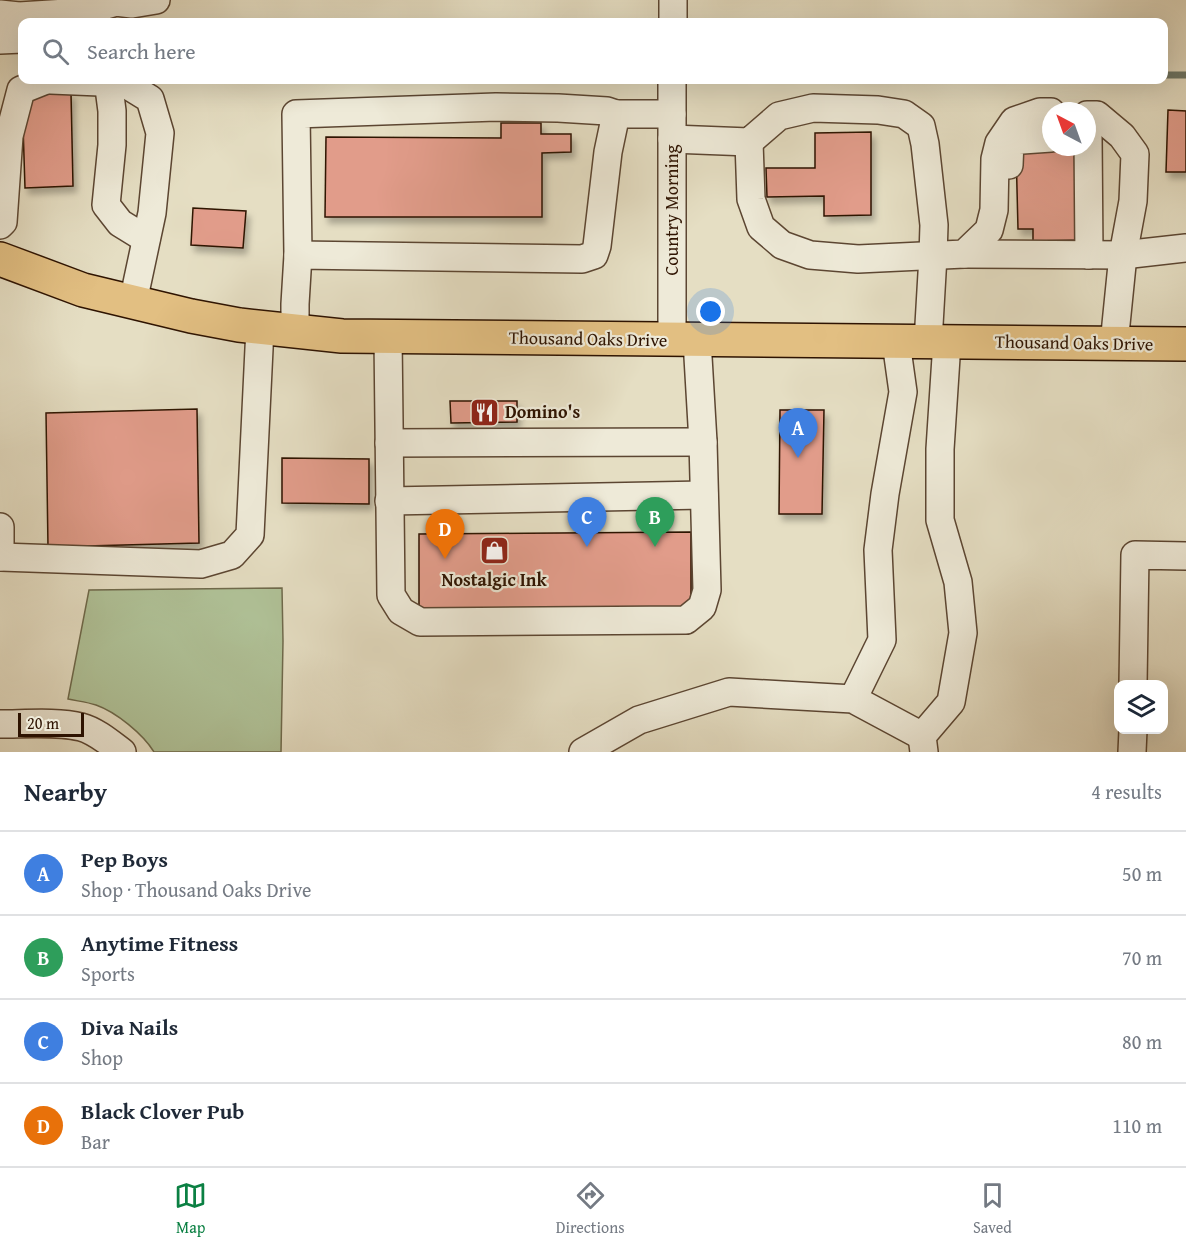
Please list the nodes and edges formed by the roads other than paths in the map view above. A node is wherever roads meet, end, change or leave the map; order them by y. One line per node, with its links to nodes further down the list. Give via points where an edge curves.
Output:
1 (157, 0): 3 (street, via 132,4); 5 (street)
2 (673, 0): 6 (street)
3 (116, 1): 4 (street, via 82,12)
4 (0, 14)
5 (155, 18)
6 (673, 18)
7 (18, 39): 8 (street)
8 (0, 40)
9 (36, 84): 21 (street, via 21,90 9,136)
10 (108, 84): 23 (street, via 112,145 106,205 120,223)
11 (128, 84): 13 (street)
12 (672, 84): 17 (street, Country Morning)
13 (151, 89): 23 (street, via 159,133)
14 (1042, 112): 22 (street, via 1014,121 999,142)
15 (616, 114): 17 (street); 26 (street, via 594,255); 26 (street, via 496,107 296,114)
16 (1096, 116): 28 (street, via 1122,136 1135,154 1133,201)
17 (672, 126): 19 (street); 35 (street, Country Morning)
18 (1042, 139): 22 (street, via 1010,141 1005,217)
19 (749, 142): 29 (street, via 751,199 761,227 782,245 810,255 858,259); 29 (street, via 779,116 813,108 904,114 921,126 925,144 934,225)
20 (1088, 156): 27 (street)
21 (0, 225)
22 (989, 230): 25 (street)
23 (146, 239): 31 (street)
24 (1186, 248): 28 (street)
25 (964, 254): 27 (street); 29 (street)
26 (298, 255): 33 (street)
27 (1089, 255): 28 (street)
28 (1123, 255): 37 (street)
29 (933, 256): 36 (street)
30 (0, 259): 31 (main road, Thousand Oaks Drive, via 83,290)
31 (134, 302): 32 (main road, Thousand Oaks Drive)
32 (260, 328): 33 (main road, Thousand Oaks Drive); 45 (street, via 250,534 232,555 201,564)
33 (295, 331): 34 (main road, Thousand Oaks Drive)
34 (388, 337): 35 (main road, Thousand Oaks Drive); 40 (street, Country Morning)
35 (684, 340): 36 (main road, Thousand Oaks Drive); 39 (street, Country Morning)
36 (924, 342): 37 (main road, Thousand Oaks Drive); 47 (street, via 903,392 885,494 878,549 882,640); 50 (street, via 940,449 940,520 958,582 963,633 951,702)
37 (1114, 344): 38 (main road, Thousand Oaks Drive)
38 (1186, 344)
39 (703, 442): 40 (street); 41 (street, Country Morning)
40 (389, 443): 42 (street, Country Morning)
41 (704, 495): 42 (street); 42 (street, Country Morning, via 707,590 702,607 686,620 420,622 401,611 391,595)
42 (389, 501)
43 (0, 527): 45 (street)
44 (1186, 556): 46 (street, via 1136,555)
45 (0, 557)
46 (1133, 680)
47 (853, 699): 50 (street); 52 (street, via 729,692 639,720)
48 (0, 724): 51 (street, via 82,727)
49 (1132, 734): 53 (street)
50 (923, 744)
51 (122, 752)
52 (583, 752)
53 (1132, 752)

